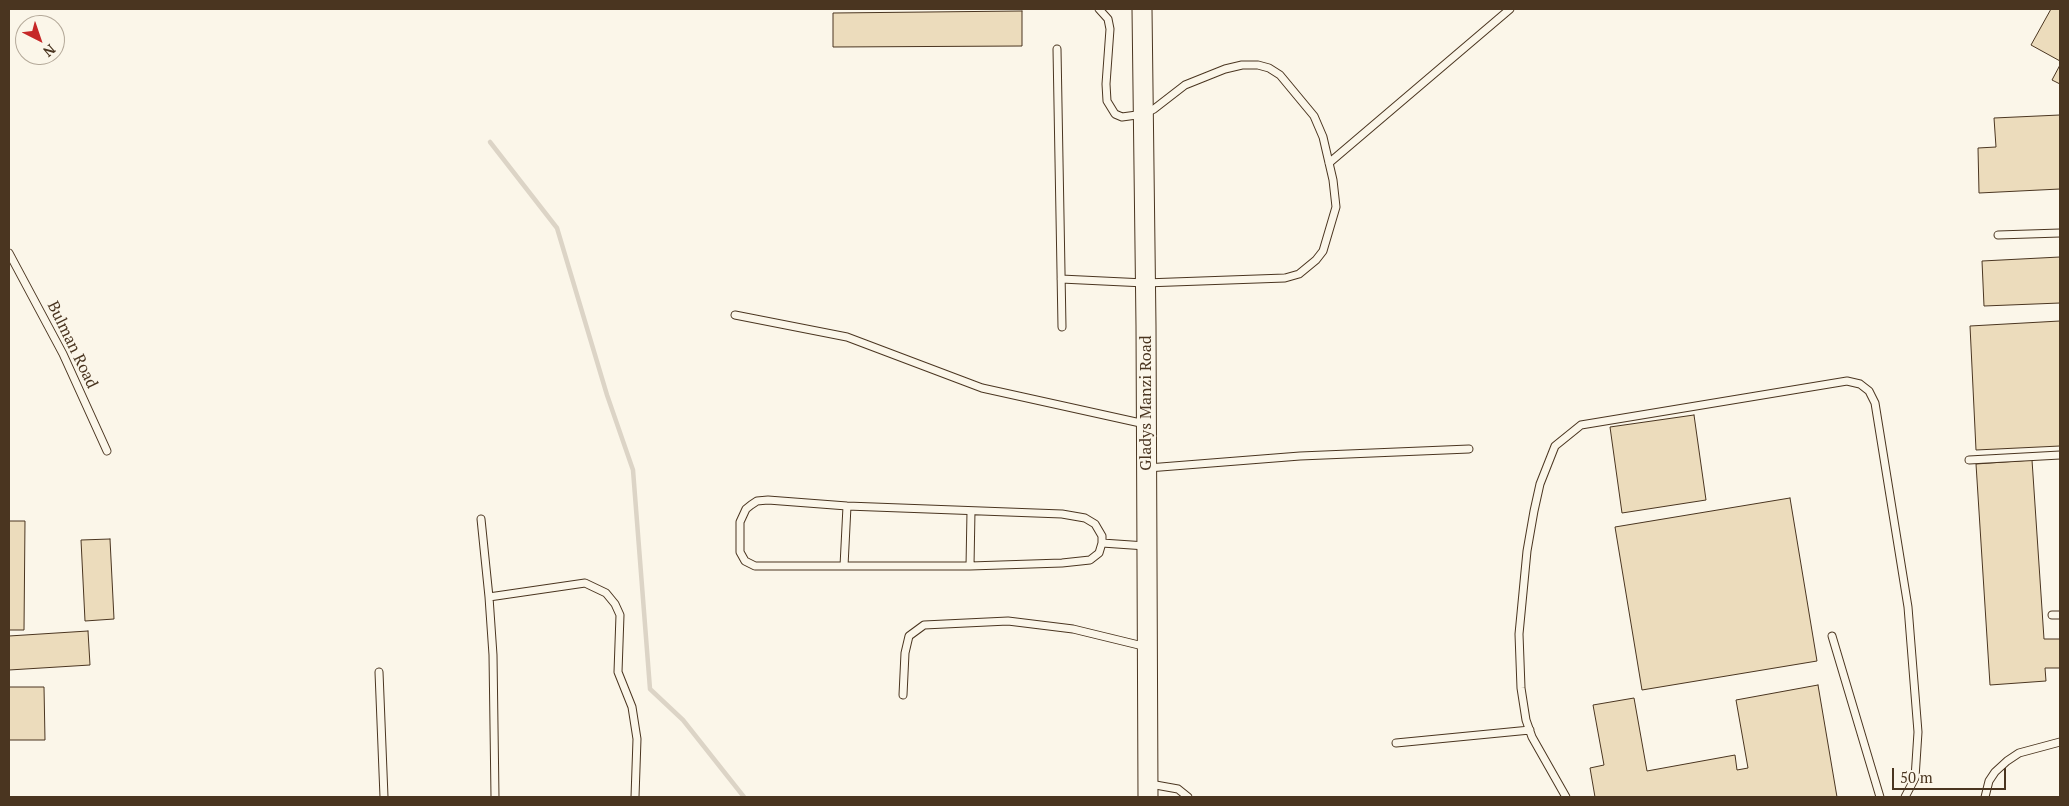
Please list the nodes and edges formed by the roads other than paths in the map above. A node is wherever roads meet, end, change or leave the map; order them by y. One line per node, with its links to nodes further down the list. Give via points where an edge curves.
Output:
1 (1099, 9): 5 (lane, via 1108,19 1110,29 1106,84 1110,108 1122,117)
2 (1142, 9): 5 (main road, Gladys Manzi Road)
3 (1510, 9): 6 (lane)
4 (1057, 49): 10 (lane)
5 (1144, 114): 6 (lane, via 1203,76 1242,65 1258,65 1280,75 1314,116); 11 (main road, Gladys Manzi Road)
6 (1329, 163): 11 (lane, via 1336,207 1329,235 1323,251 1299,274 1285,278)
7 (2060, 233): 8 (lane)
8 (1998, 235)
9 (9, 253): 16 (lane, Bulman Road, via 63,354)
10 (1061, 279): 11 (lane); 13 (lane)
11 (1145, 283): 14 (main road, Gladys Manzi Road)
12 (735, 315): 14 (lane, via 848,337 982,388)
13 (1062, 327)
14 (1145, 424): 19 (main road, Gladys Manzi Road)
15 (1469, 449): 19 (lane, via 1300,456)
16 (107, 451)
17 (2060, 455): 18 (lane)
18 (1969, 460)
19 (1145, 468): 24 (main road, Gladys Manzi Road)
20 (847, 506): 21 (lane); 25 (lane); 25 (lane, via 757,501 746,509 739,533 742,557 755,566)
21 (971, 511): 23 (lane, via 1062,514 1085,518 1095,524); 26 (lane)
22 (481, 519): 27 (lane)
23 (1102, 542): 24 (lane); 26 (lane, via 1096,556 1083,562)
24 (1147, 546): 31 (main road, Gladys Manzi Road)
25 (844, 566): 26 (lane)
26 (970, 566)
27 (489, 597): 39 (lane); 40 (lane, via 585,583 606,593 615,604 620,615 618,672 632,707 637,739)
28 (2060, 615): 29 (lane)
29 (2052, 616)
30 (1832, 636): 43 (lane)
31 (1147, 647): 33 (lane, via 1074,630 1008,621 924,625 909,636); 37 (main road, Gladys Manzi Road)
32 (379, 672): 38 (lane)
33 (903, 695)
34 (1530, 730): 36 (lane); 42 (lane); 44 (lane, via 1521,679 1519,634 1522,591 1540,484 1555,446 1581,425 1847,381 1860,384 1869,391 1875,403 1908,607 1918,732 1915,778)
35 (2060, 742): 45 (lane, via 2019,753 2007,761 1989,781)
36 (1396, 743)
37 (1148, 790): 41 (lane, via 1178,789)
38 (384, 797)
39 (495, 797)
40 (636, 797)
41 (1188, 797)
42 (1566, 797)
43 (1880, 797)
44 (1905, 797)
45 (1985, 797)

